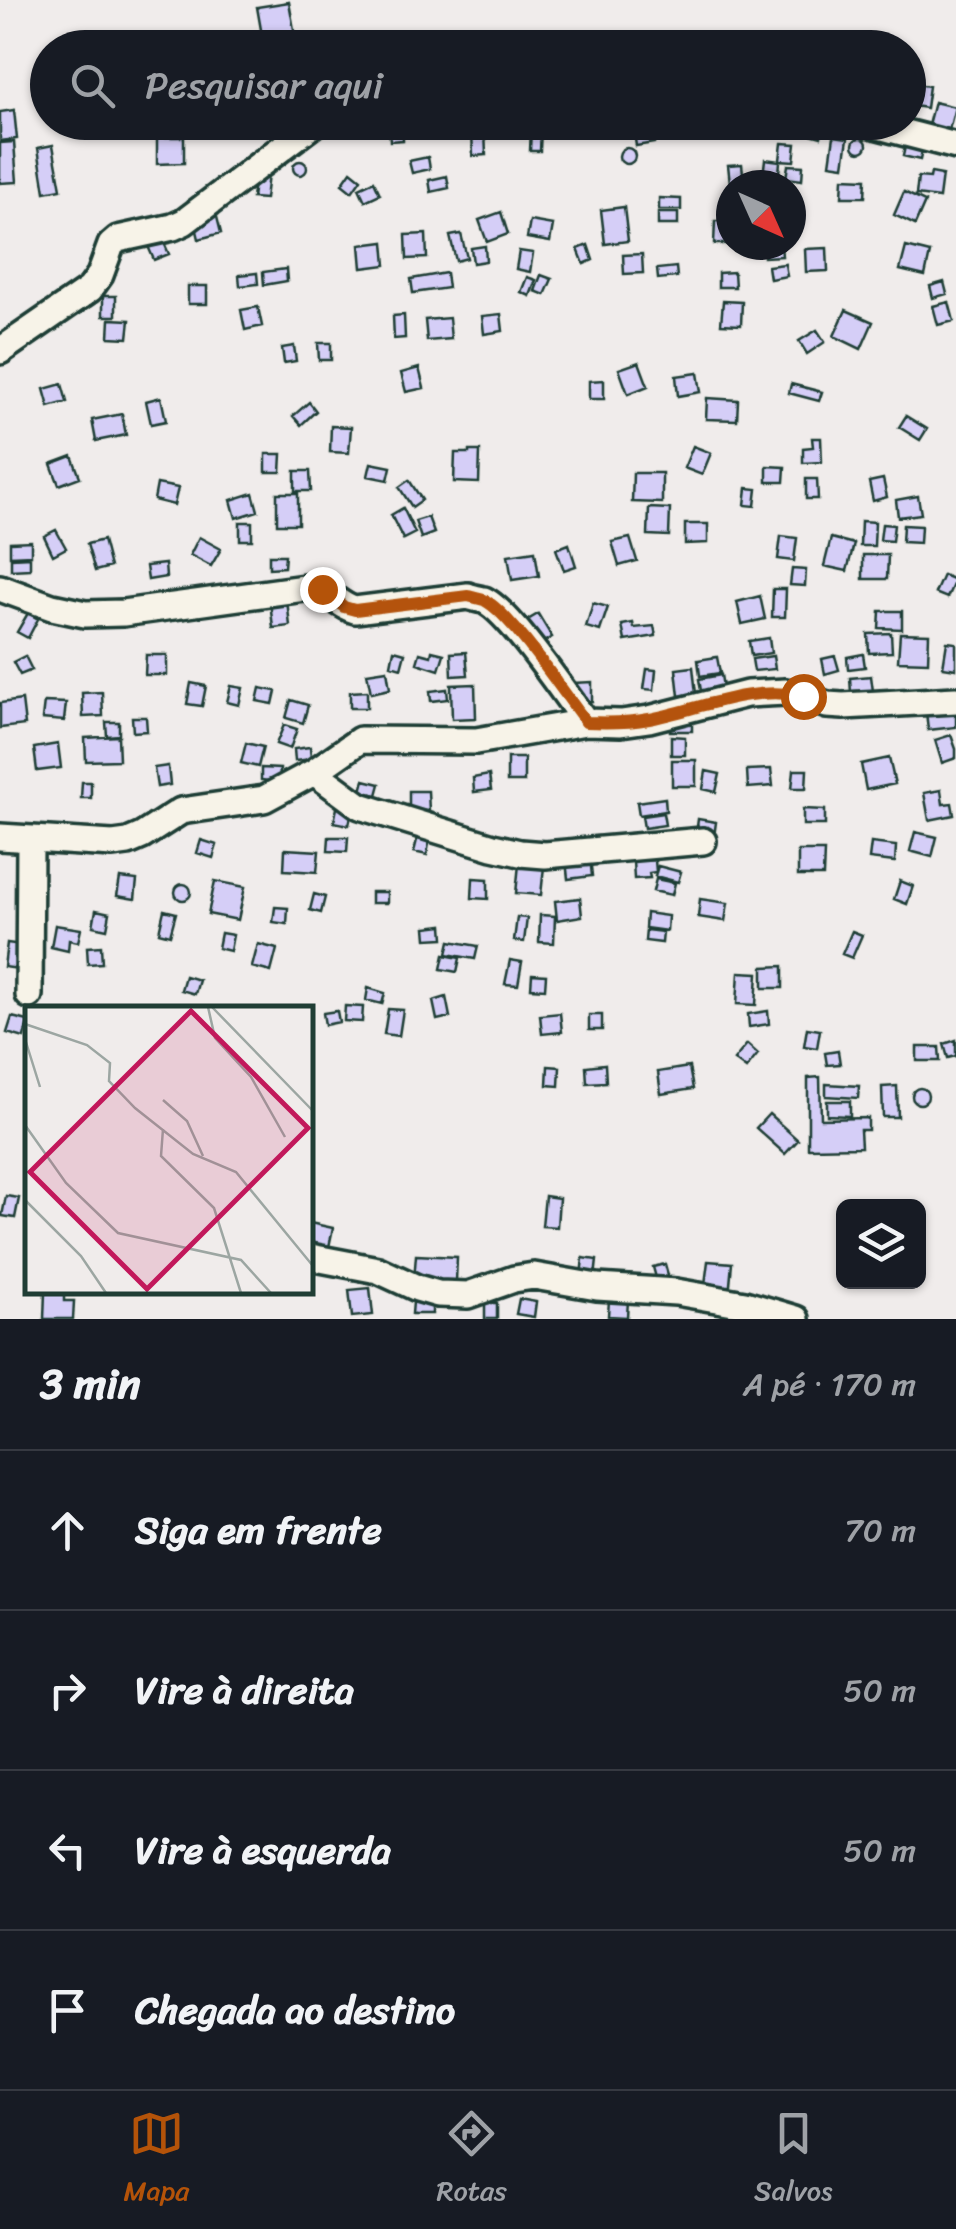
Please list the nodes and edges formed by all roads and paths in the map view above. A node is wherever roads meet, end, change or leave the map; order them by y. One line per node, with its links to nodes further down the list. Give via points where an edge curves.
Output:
1 (926, 138): 3 (street)
2 (292, 140): 4 (street, via 184,222 118,239 90,289)
3 (956, 146)
4 (0, 351)
5 (0, 588): 7 (street, via 84,614 312,587 355,610 468,596 498,610)
6 (956, 700): 7 (street, via 843,706 786,692 748,694 649,719)
7 (586, 722): 8 (street, via 476,742 360,740)
8 (314, 772): 10 (street, via 264,799 181,811 128,842); 11 (street, via 360,806 520,854)
9 (0, 837): 10 (street)
10 (30, 840): 12 (street)
11 (704, 841)
12 (29, 995)
13 (312, 1257): 14 (street, via 378,1270 438,1294 468,1295 534,1276 676,1292)
14 (796, 1319)

